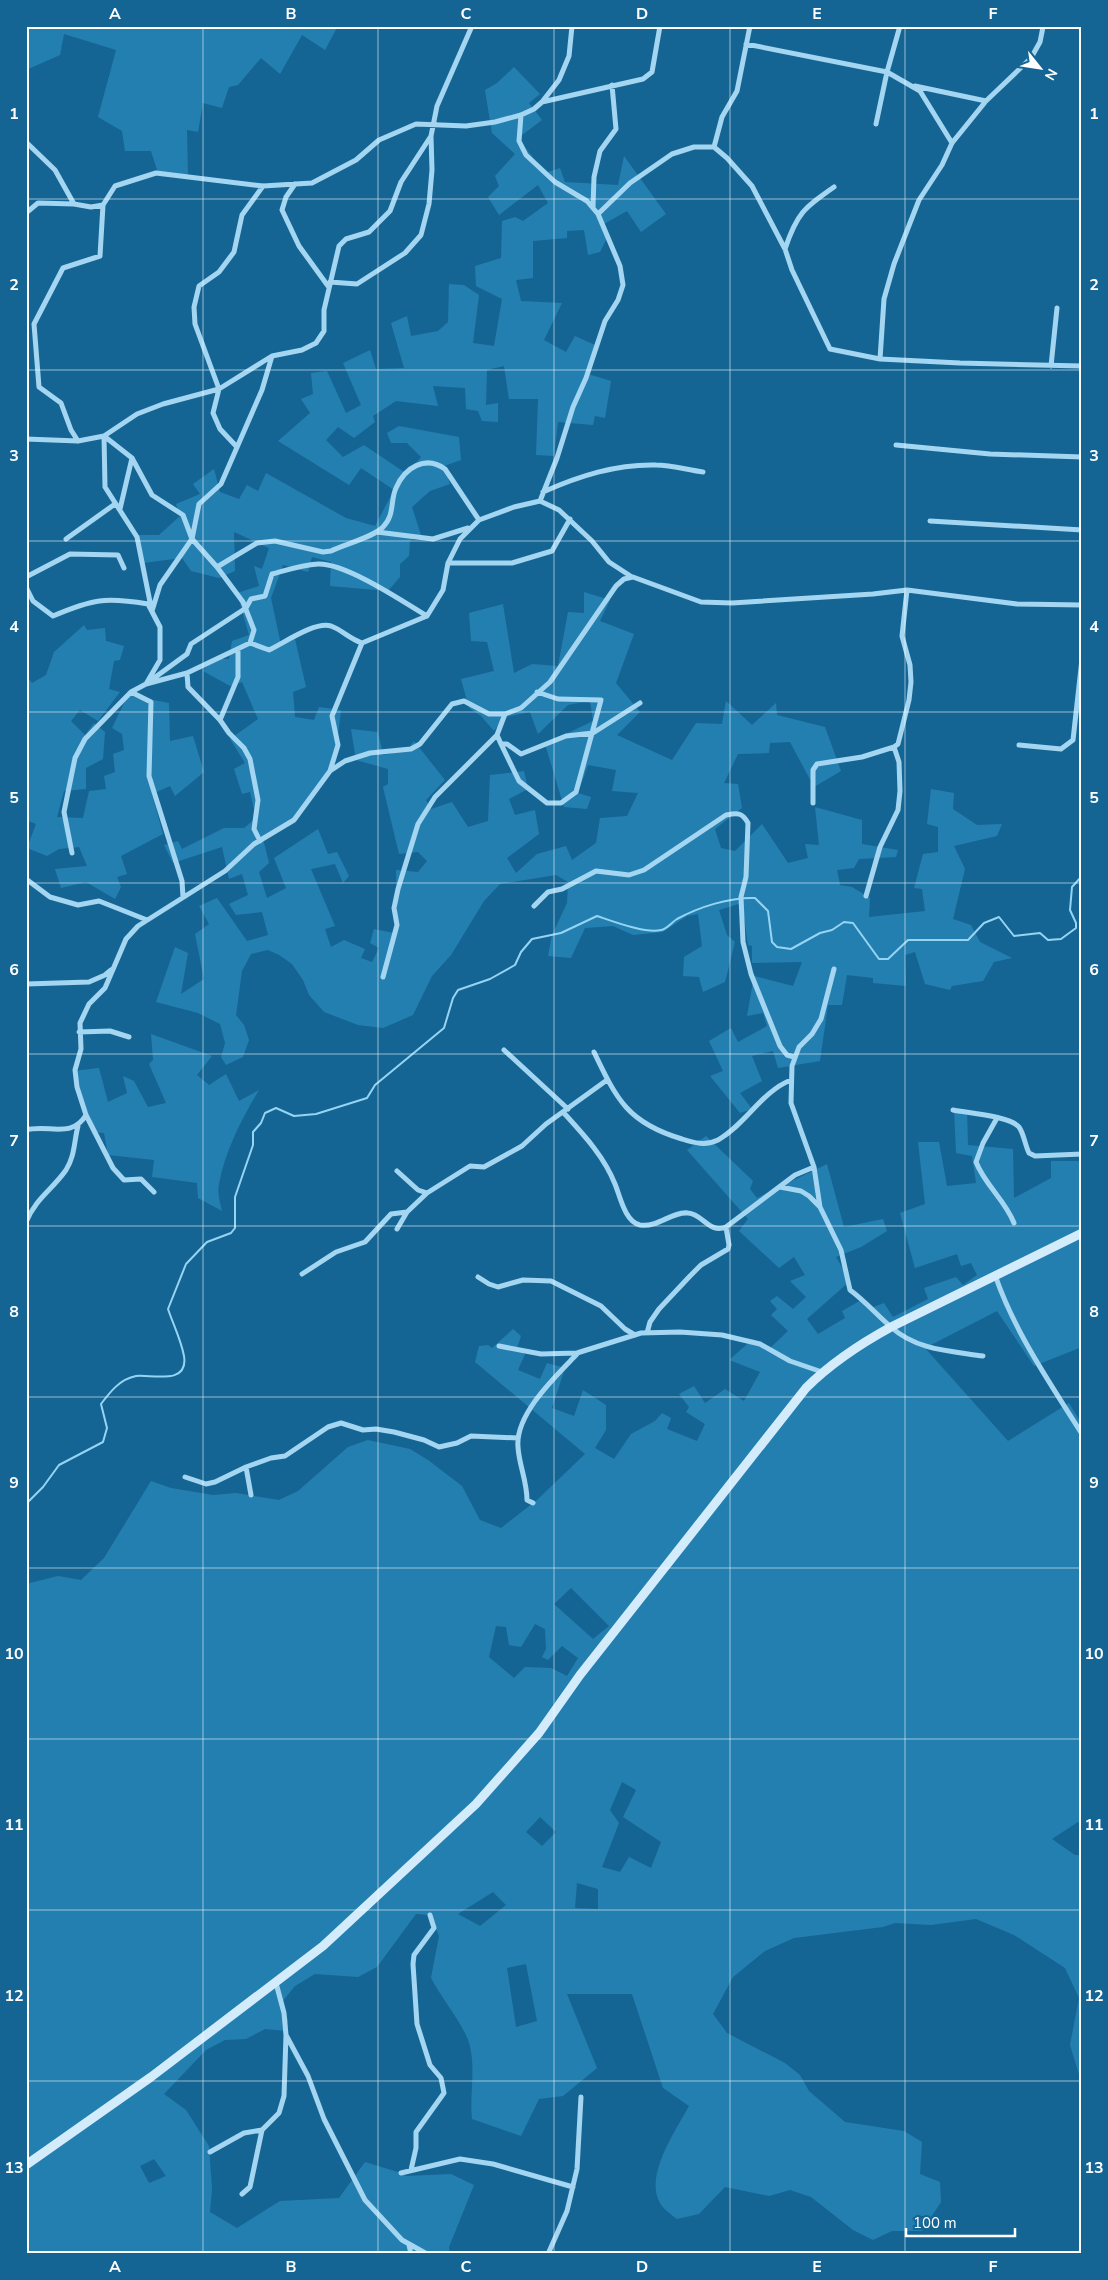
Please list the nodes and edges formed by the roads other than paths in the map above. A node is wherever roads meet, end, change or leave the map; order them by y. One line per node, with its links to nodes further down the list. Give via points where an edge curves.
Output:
1 (472, 26): 15 (street, via 438,106)
2 (572, 26): 12 (street, via 569,56 559,80)
3 (660, 26): 9 (street, via 652,72 643,79)
4 (750, 26): 7 (street)
5 (900, 26): 8 (street)
6 (1042, 26): 11 (street, via 1040,42 1031,58)
7 (746, 44): 8 (street); 19 (street, via 737,91 722,118)
8 (887, 72): 10 (street); 14 (street)
9 (612, 85): 12 (street); 25 (street, via 616,129 600,151 594,177)
10 (914, 86): 11 (street); 18 (street)
11 (986, 101): 18 (street)
12 (542, 102): 13 (street)
13 (521, 116): 15 (street, via 466,126); 25 (street, via 519,142 526,155 555,182)
14 (876, 124)
15 (434, 125): 16 (street); 20 (street, via 416,124 395,132 331,174 312,183)
16 (430, 136): 29 (street, via 401,182 390,211 369,232 359,233 342,242); 29 (street, via 429,204 421,235 404,253 357,284)
17 (26, 142): 23 (street, via 55,170)
18 (952, 143): 32 (street, via 919,200 894,264 884,300)
19 (714, 147): 27 (street, via 694,147 672,154 630,183); 28 (street, via 752,186)
20 (295, 184): 21 (street); 29 (street, via 286,196 282,210 299,246)
21 (264, 186): 24 (street, via 156,172 115,186); 35 (street, via 242,215 234,252 219,272 199,286 194,307 195,324)
22 (834, 187): 28 (street, via 807,206 794,224)
23 (74, 204): 24 (street); 26 (street, via 38,203)
24 (103, 206): 38 (street, via 100,256 62,268 34,324 39,387 61,403)
25 (593, 208): 27 (street)
26 (26, 212)
27 (598, 214): 44 (street, via 620,266 623,284 618,300 605,321 558,458)
28 (785, 249): 32 (street, via 830,349)
29 (329, 284): 31 (street, via 324,331 316,343 302,350)
30 (1057, 308): 33 (street)
31 (272, 356): 35 (street); 40 (street, via 250,419)
32 (880, 359): 33 (street)
33 (1051, 366): 34 (street)
34 (1082, 366)
35 (219, 389): 36 (street, via 137,414); 40 (street, via 213,413 220,429)
36 (104, 436): 38 (street); 42 (street); 46 (street, via 105,488)
37 (26, 439): 38 (street)
38 (78, 441)
39 (896, 445): 41 (street, via 990,454)
40 (236, 446): 55 (street, via 221,484 199,504)
41 (1082, 457)
42 (132, 458): 47 (street); 55 (street, via 152,495 184,515)
43 (703, 472): 44 (street, via 657,465 616,468 576,477)
44 (542, 492): 45 (street)
45 (540, 501): 48 (street); 49 (street)
46 (115, 504): 47 (street); 54 (street)
47 (120, 509): 65 (street, via 138,537)
48 (570, 519): 56 (street, via 552,552 512,563); 60 (street, via 609,562)
49 (479, 520): 51 (street); 53 (street, via 445,469 439,464 424,462 404,476 396,488 389,519)
50 (930, 521): 52 (street)
51 (471, 527): 53 (street, via 433,539); 56 (street, via 460,539)
52 (1082, 530)
53 (377, 532): 57 (street, via 323,552 275,541 257,543)
54 (66, 539)
55 (192, 539): 57 (street); 65 (street, via 160,585)
56 (448, 563): 66 (street, via 443,590)
57 (217, 567): 64 (street)
58 (124, 568): 59 (street, via 118,555 70,554)
59 (26, 577)
60 (633, 577): 62 (street, via 702,602 732,603); 75 (street, via 616,586 550,682)
61 (26, 587): 65 (street, via 33,601 53,616 84,603 116,599 148,604)
62 (907, 590): 63 (street, via 1017,604); 83 (street, via 902,636 910,665 910,700 898,744)
63 (1082, 605)
64 (246, 608): 66 (street, via 251,599 266,596 272,574 320,564 357,575); 68 (street, via 254,630); 72 (street, via 190,644 188,654)
65 (152, 611): 72 (street, via 160,627 160,660)
66 (427, 616): 67 (street)
67 (362, 642): 68 (street, via 350,639 331,626 322,625 269,650); 84 (street, via 332,716 338,745)
68 (250, 643): 69 (street)
69 (238, 649): 71 (street); 78 (street, via 238,677)
70 (1082, 659): 73 (street)
71 (187, 673): 72 (street); 78 (street, via 188,686)
72 (146, 684): 74 (street)
73 (1080, 691): 82 (street, via 1073,740 1069,744 1061,749)
74 (131, 692): 87 (street, via 85,739 75,758 64,812); 90 (street, via 151,702 149,776 182,881)
75 (537, 692): 77 (street, via 521,708); 79 (street, via 558,699 601,700)
76 (640, 703): 79 (street)
77 (505, 714): 80 (street); 84 (street, via 489,714 458,701 412,749 370,753)
78 (220, 720): 86 (street, via 250,760 258,800 254,830)
79 (593, 733): 81 (street, via 566,736 521,754 507,744); 81 (street, via 576,792 561,803 547,804 520,781)
80 (497, 735): 81 (street); 95 (street, via 435,797 418,824 398,889 394,908 397,925)
81 (501, 744)
82 (1019, 746)
83 (894, 748): 85 (street, via 817,764 813,770); 89 (street, via 899,762 898,810 880,847)
84 (330, 771): 86 (street, via 294,820)
85 (813, 803)
86 (260, 841): 90 (street, via 225,871)
87 (72, 852)
88 (26, 879): 92 (street, via 50,897 78,905 100,901)
89 (866, 896)
90 (183, 897): 92 (street)
91 (534, 906): 101 (street, via 548,892 562,889 596,871 629,875 644,870 726,814 744,816 748,823 746,877 741,897 743,942 751,974 780,1046 787,1055)
92 (147, 920): 94 (street, via 126,938)
93 (834, 969): 101 (street, via 821,1019)
94 (112, 970): 96 (street, via 89,982); 97 (street, via 102,992 84,1012)
95 (383, 977)
96 (26, 984)
97 (79, 1032): 98 (street, via 110,1031); 106 (street, via 81,1049 75,1070)
98 (129, 1037)
99 (504, 1050): 104 (street)
100 (594, 1052): 102 (street)
101 (794, 1057): 103 (street)
102 (607, 1080): 103 (street, via 631,1115 646,1126 693,1143 708,1144 719,1139 771,1090); 104 (street)
103 (791, 1080): 111 (street, via 791,1103)
104 (565, 1110): 115 (street, via 503,1158 484,1167 470,1166); 120 (street, via 606,1165 630,1219 639,1225 650,1225 688,1213 713,1228)
105 (953, 1110): 107 (street)
106 (86, 1115): 108 (street); 114 (street, via 117,1174 124,1180 140,1179)
107 (997, 1118): 110 (street, via 1016,1124 1029,1153 1035,1156); 119 (street, via 976,1162 1009,1210)
108 (78, 1126): 109 (street, via 62,1131); 118 (street, via 74,1155 66,1170 32,1208)
109 (26, 1130)
110 (1082, 1154)
111 (814, 1168): 113 (street); 116 (street)
112 (397, 1171): 115 (street, via 418,1190)
113 (780, 1186): 116 (street, via 801,1191); 120 (street)
114 (154, 1192)
115 (427, 1193): 117 (street)
116 (820, 1207): 126 (street, via 841,1250 850,1290)
117 (407, 1212): 121 (street); 123 (street, via 391,1214 365,1242 336,1252)
118 (26, 1222)
119 (1014, 1223)
120 (726, 1227): 127 (street, via 728,1249 701,1265 666,1301 650,1322)
121 (398, 1229)
122 (1082, 1233): 124 (main road)
123 (302, 1274)
124 (995, 1275): 126 (main road); 133 (street, via 1006,1306 1024,1340)
125 (478, 1276): 128 (street, via 498,1287 522,1280 551,1281 601,1306)
126 (891, 1327): 131 (street, via 927,1347); 132 (main road, via 860,1344)
127 (647, 1333): 128 (street); 132 (street, via 680,1332 745,1339)
128 (635, 1335): 130 (street)
129 (499, 1346): 130 (street, via 541,1354)
130 (577, 1353): 134 (street, via 527,1413)
131 (983, 1356)
132 (822, 1372): 140 (main road, via 627,1615 510,1768 476,1804 323,1946)
133 (1082, 1434)
134 (518, 1438): 135 (street, via 471,1436 439,1447 394,1432 363,1430 341,1423 328,1427 285,1456); 138 (street, via 527,1500)
135 (246, 1467): 136 (street, via 206,1484); 137 (street)
136 (185, 1478)
137 (251, 1496)
138 (533, 1503)
139 (430, 1915): 146 (street, via 434,1928 414,1955 417,2024 430,2065 441,2078 444,2093 416,2132)
140 (276, 1983): 141 (street); 145 (main road)
141 (286, 2035): 143 (street, via 284,2096 279,2113); 150 (street, via 365,2200)
142 (581, 2097): 148 (street)
143 (262, 2130): 144 (street, via 244,2133); 149 (street, via 255,2171 250,2186)
144 (210, 2152)
145 (26, 2165)
146 (411, 2170): 147 (street); 148 (street, via 460,2159 493,2164)
147 (401, 2173)
148 (573, 2187): 153 (street, via 567,2211)
149 (242, 2194)
150 (409, 2245): 151 (street); 152 (street)
151 (412, 2254)
152 (427, 2254)
153 (548, 2254)

